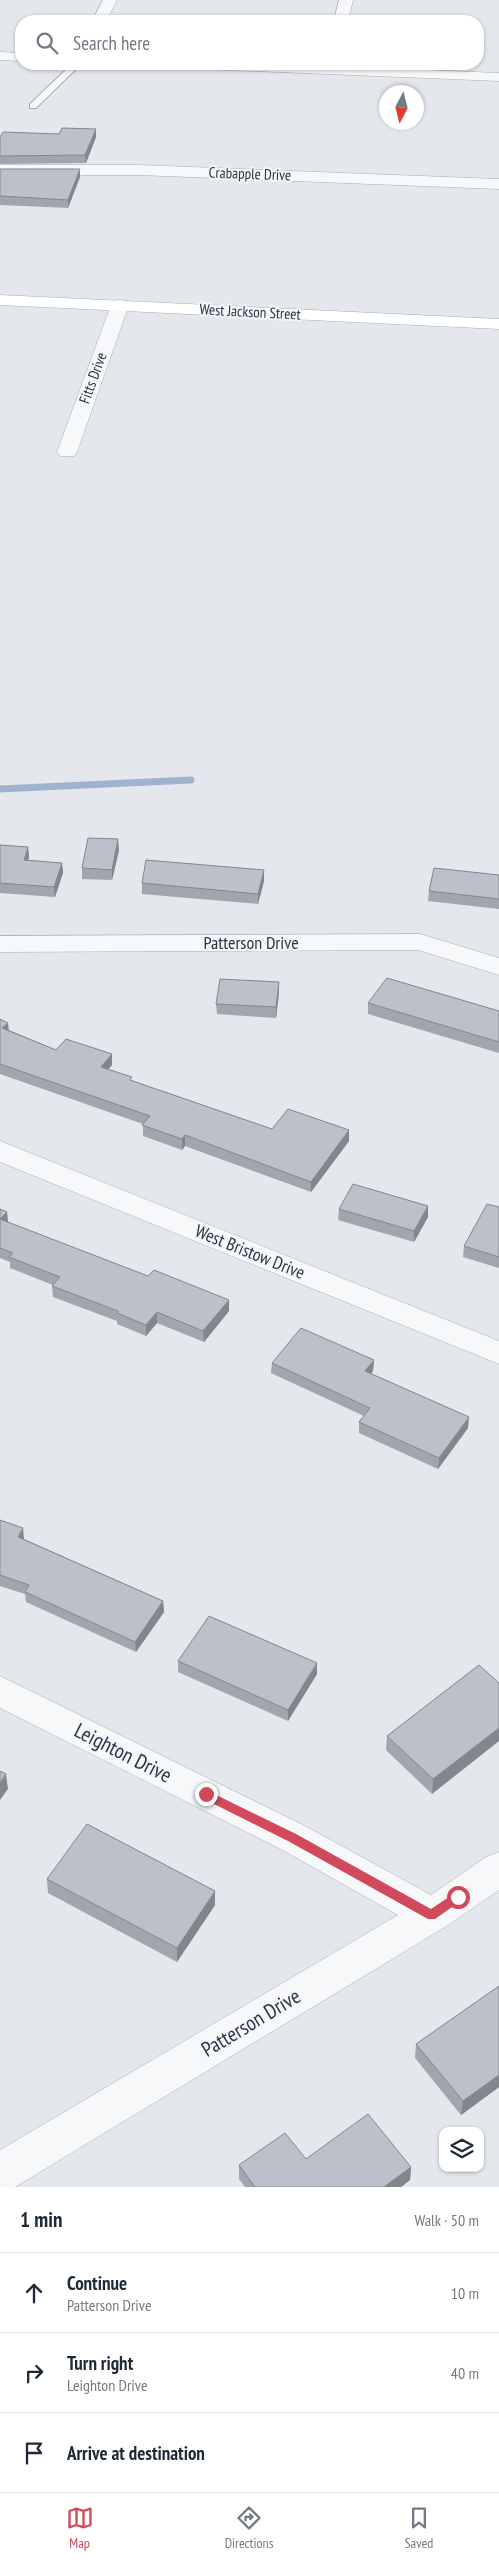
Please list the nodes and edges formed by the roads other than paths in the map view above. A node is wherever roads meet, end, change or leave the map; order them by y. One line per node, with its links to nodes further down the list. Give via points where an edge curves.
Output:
1 (94, 0): 3 (street)
2 (346, 0): 5 (street)
3 (109, 1): 4 (street)
4 (103, 15)
5 (343, 15)
6 (0, 56): 7 (street)
7 (15, 57)
8 (71, 70): 11 (lane)
9 (381, 70): 10 (street)
10 (499, 77)
11 (34, 106)
12 (0, 170): 13 (street, Crabapple Drive, via 138,170)
13 (499, 184)
14 (0, 300): 15 (street, West Jackson Street)
15 (120, 305): 16 (street, West Jackson Street); 17 (street, Fitts Drive)
16 (499, 324)
17 (67, 452)
18 (0, 944): 19 (street, Patterson Drive, via 420,942)
19 (499, 967)
20 (0, 1151): 21 (street, West Bristow Drive)
21 (499, 1353)
22 (0, 1691): 24 (street, Leighton Drive, via 292,1837)
23 (499, 1870): 24 (street, Patterson Drive)
24 (432, 1915): 25 (street, Patterson Drive)
25 (0, 2173)

